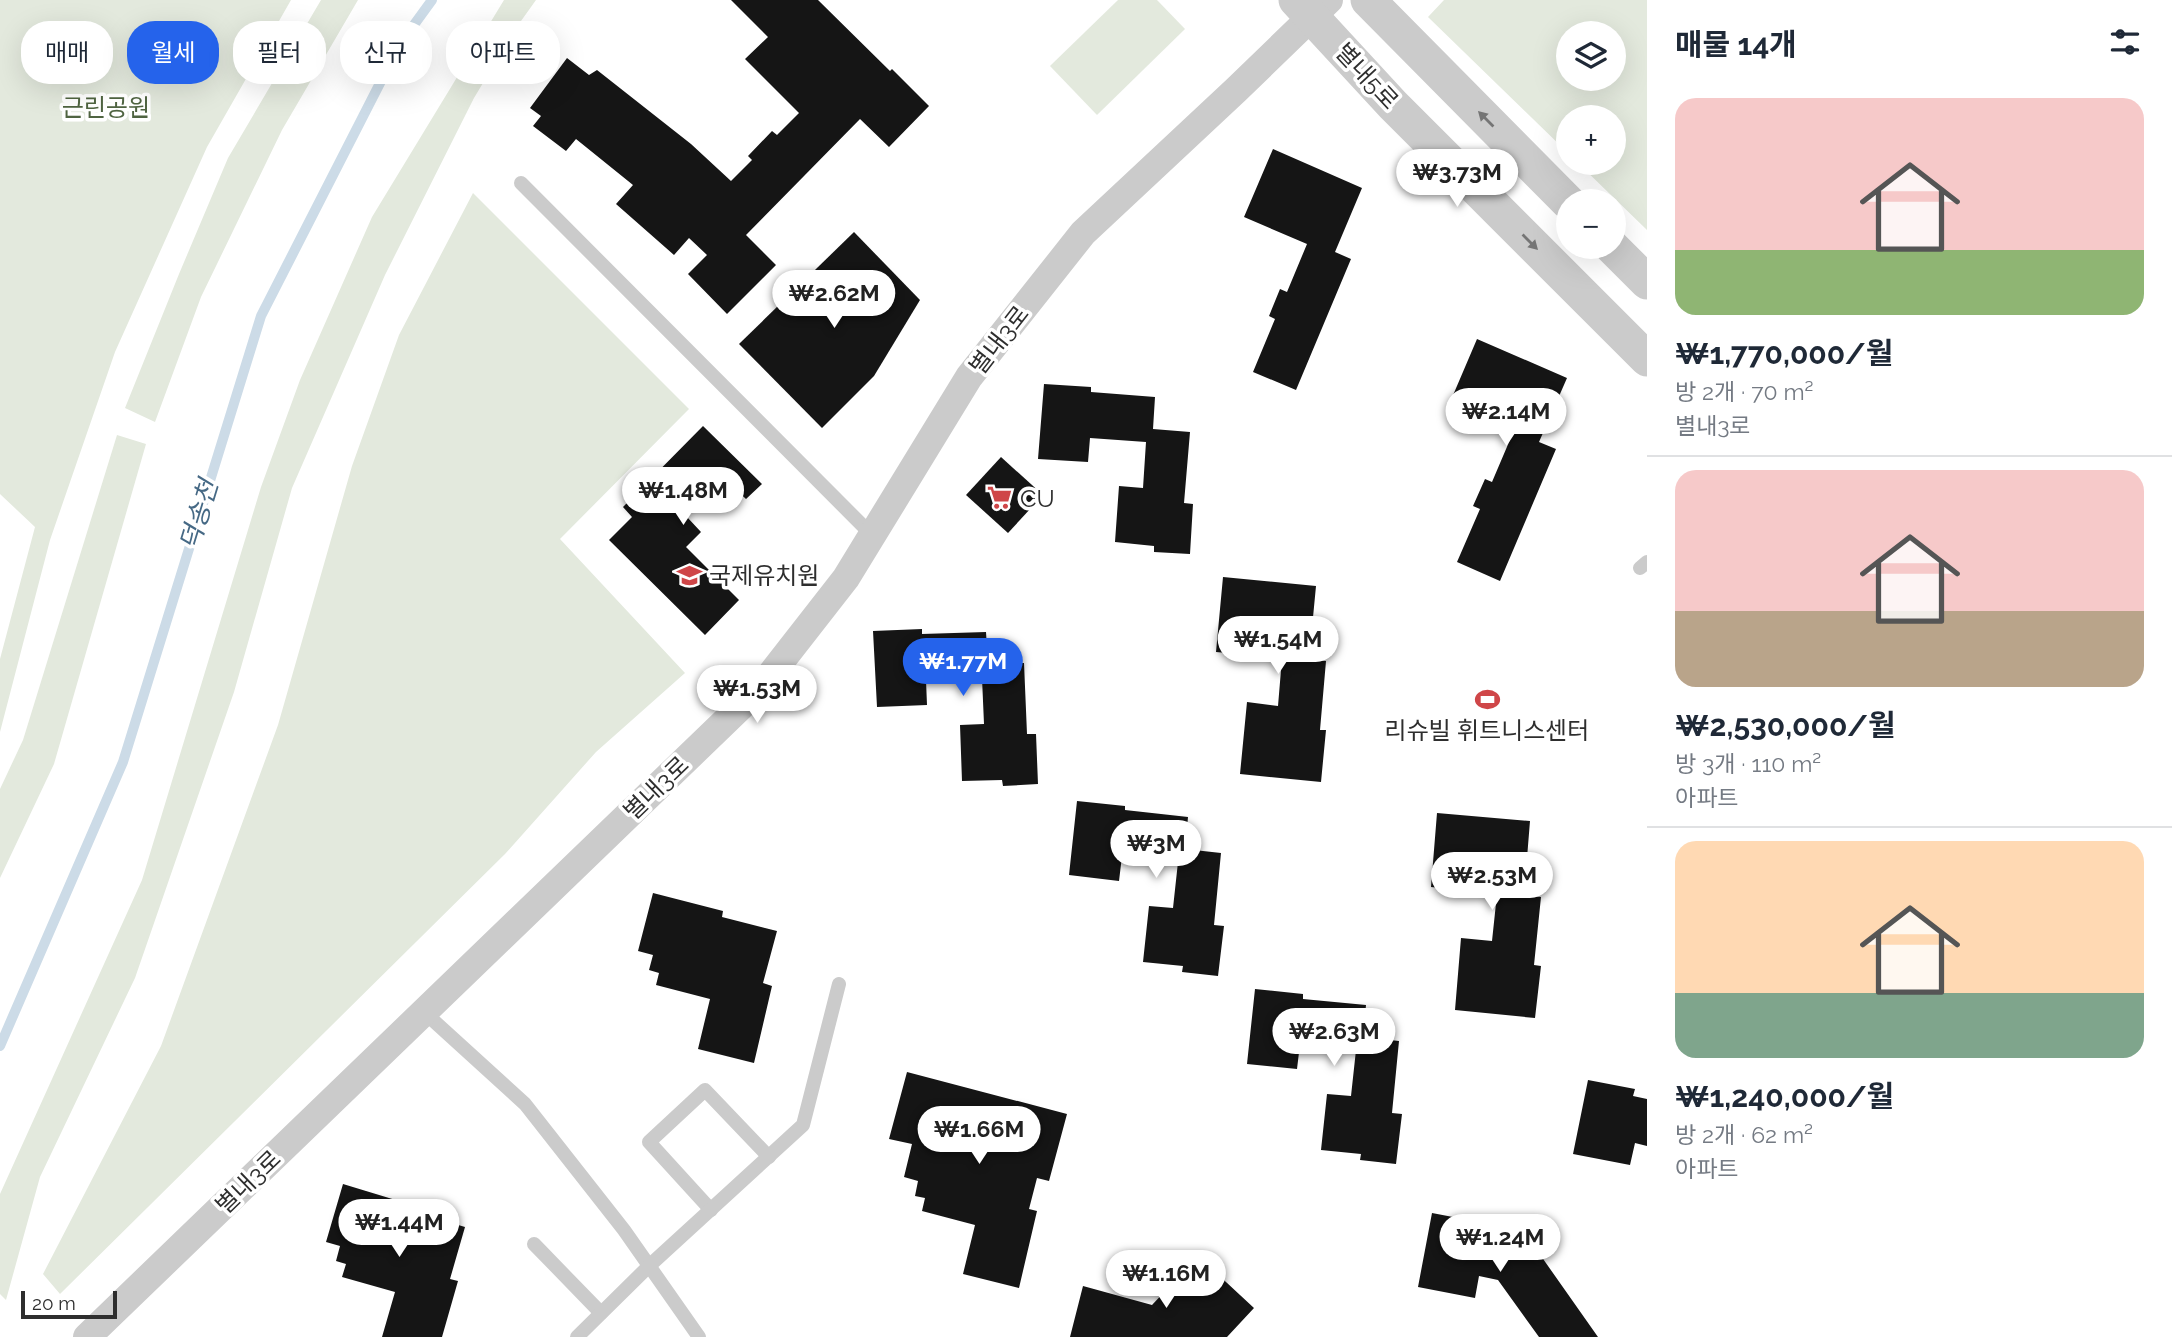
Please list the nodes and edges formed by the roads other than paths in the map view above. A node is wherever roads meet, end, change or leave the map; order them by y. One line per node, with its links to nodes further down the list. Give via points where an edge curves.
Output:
1 (1368, 0): 4 (street, one-way to 1)
2 (1312, 6): 7 (street, 별내5로, one-way to 7, via 1393,105); 8 (street, 별내3로, via 1236,90 1083,233 969,377)
3 (521, 183): 8 (lane)
4 (1556, 190)
5 (1624, 259): 6 (street)
6 (1647, 282)
7 (1647, 359)
8 (872, 535): 10 (street, 별내3로, via 846,578 761,687)
9 (839, 984): 11 (lane, via 803,1125)
10 (424, 1012): 14 (lane, via 525,1104); 16 (street, 별내3로)
11 (769, 1157): 12 (lane); 12 (lane, via 705,1090 649,1142)
12 (711, 1210): 14 (lane)
13 (534, 1244): 15 (lane)
14 (649, 1266): 15 (lane); 18 (lane)
15 (601, 1313): 17 (lane)
16 (89, 1335)
17 (577, 1337)
18 (699, 1337)

